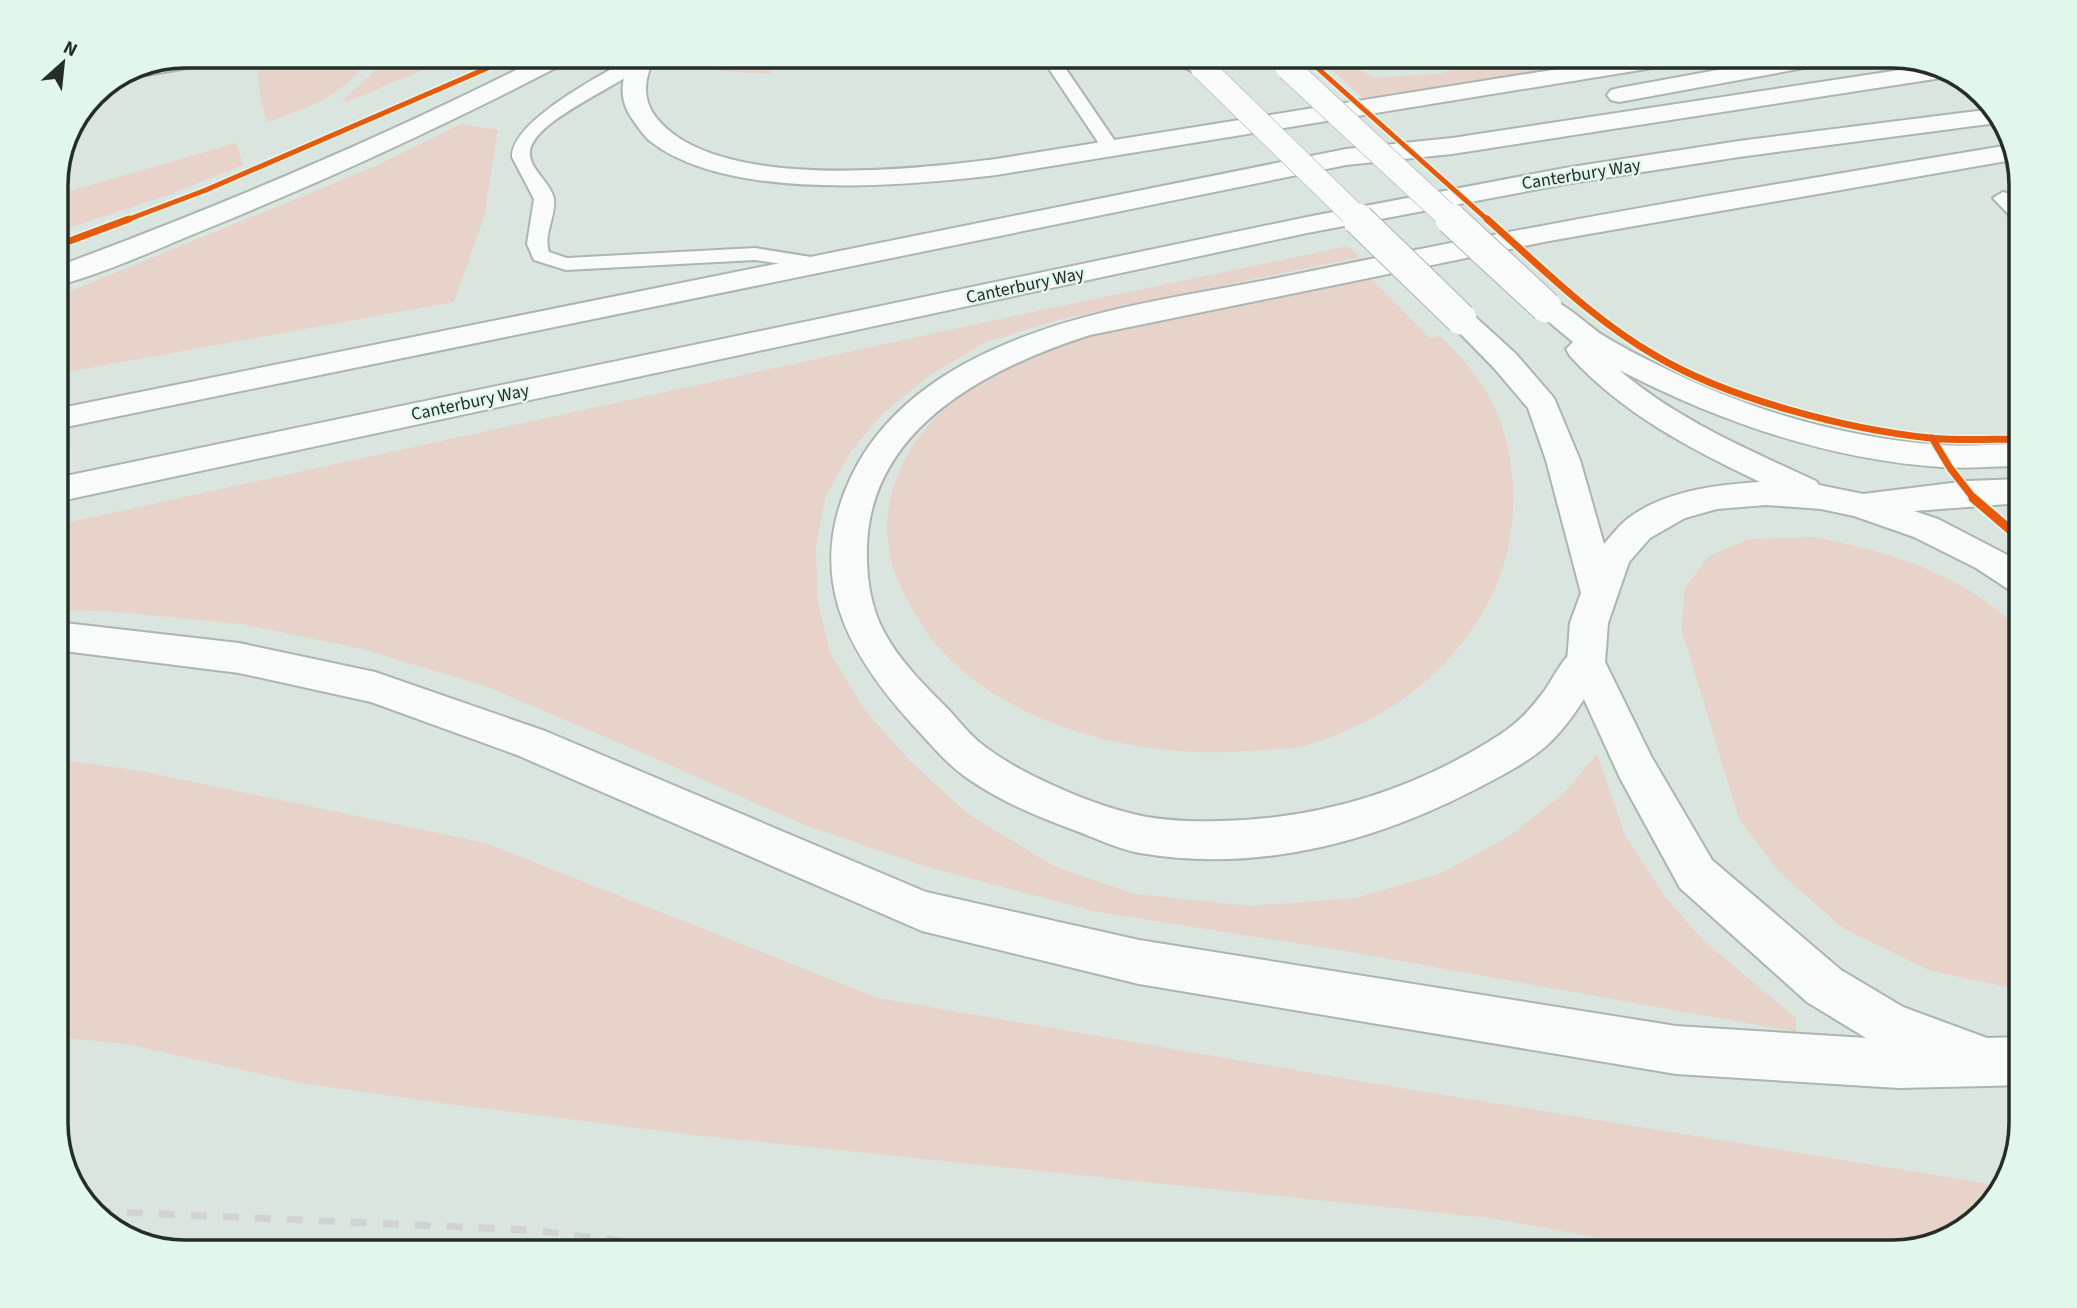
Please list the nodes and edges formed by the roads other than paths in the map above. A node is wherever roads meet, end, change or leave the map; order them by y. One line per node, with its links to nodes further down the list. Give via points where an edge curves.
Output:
1 (538, 68): 19 (main road, via 344,161)
2 (625, 68): 18 (lane, via 548,118 521,148 544,201 538,252 561,264 755,254)
3 (638, 68): 13 (main road, via 632,88 646,125 675,147 715,163 761,173 873,178 933,174)
4 (1056, 68): 13 (lane)
5 (1201, 68): 28 (main road, bridge, via 1505,361 1543,405)
6 (1289, 68): 20 (main road, bridge)
7 (1607, 68): 13 (main road)
8 (1765, 68): 10 (main road)
9 (1926, 73): 15 (main road, via 1452,146)
10 (1591, 100)
11 (1537, 110): 15 (main road, via 1431,130)
12 (1987, 118): 23 (main road, Canterbury Way, via 1565,176 1334,220)
13 (1110, 147)
14 (2004, 153): 30 (main road, via 1435,255 1055,336 965,375 917,409 878,454 856,501 849,553 854,606 879,657 966,755 1035,798 1135,834 1228,841 1324,831 1398,808 1469,773 1533,733)
15 (1346, 157): 18 (main road)
16 (2004, 198): 17 (lane)
17 (2008, 202)
18 (822, 264): 21 (main road)
19 (69, 272)
20 (1546, 307): 22 (main road, via 1593,342 1651,374 1718,404 1793,429 1871,447 1940,456); 25 (main road, via 1595,366 1630,397 1691,434)
21 (69, 416)
22 (2008, 455)
23 (69, 487)
24 (2008, 491): 26 (main road)
25 (1821, 497): 26 (main road); 28 (main road, via 1766,493 1717,497 1673,509 1638,530 1621,548)
26 (1860, 505): 27 (main road, via 1926,528)
27 (2008, 571)
28 (1599, 592): 30 (main road, via 1589,622)
29 (69, 638): 31 (main road, via 239,658 375,687 531,743 922,911 1139,962 1676,1050 1898,1063)
30 (1586, 662): 31 (main road, via 1635,766 1696,874 1824,986 1888,1025)
31 (2004, 1061)

